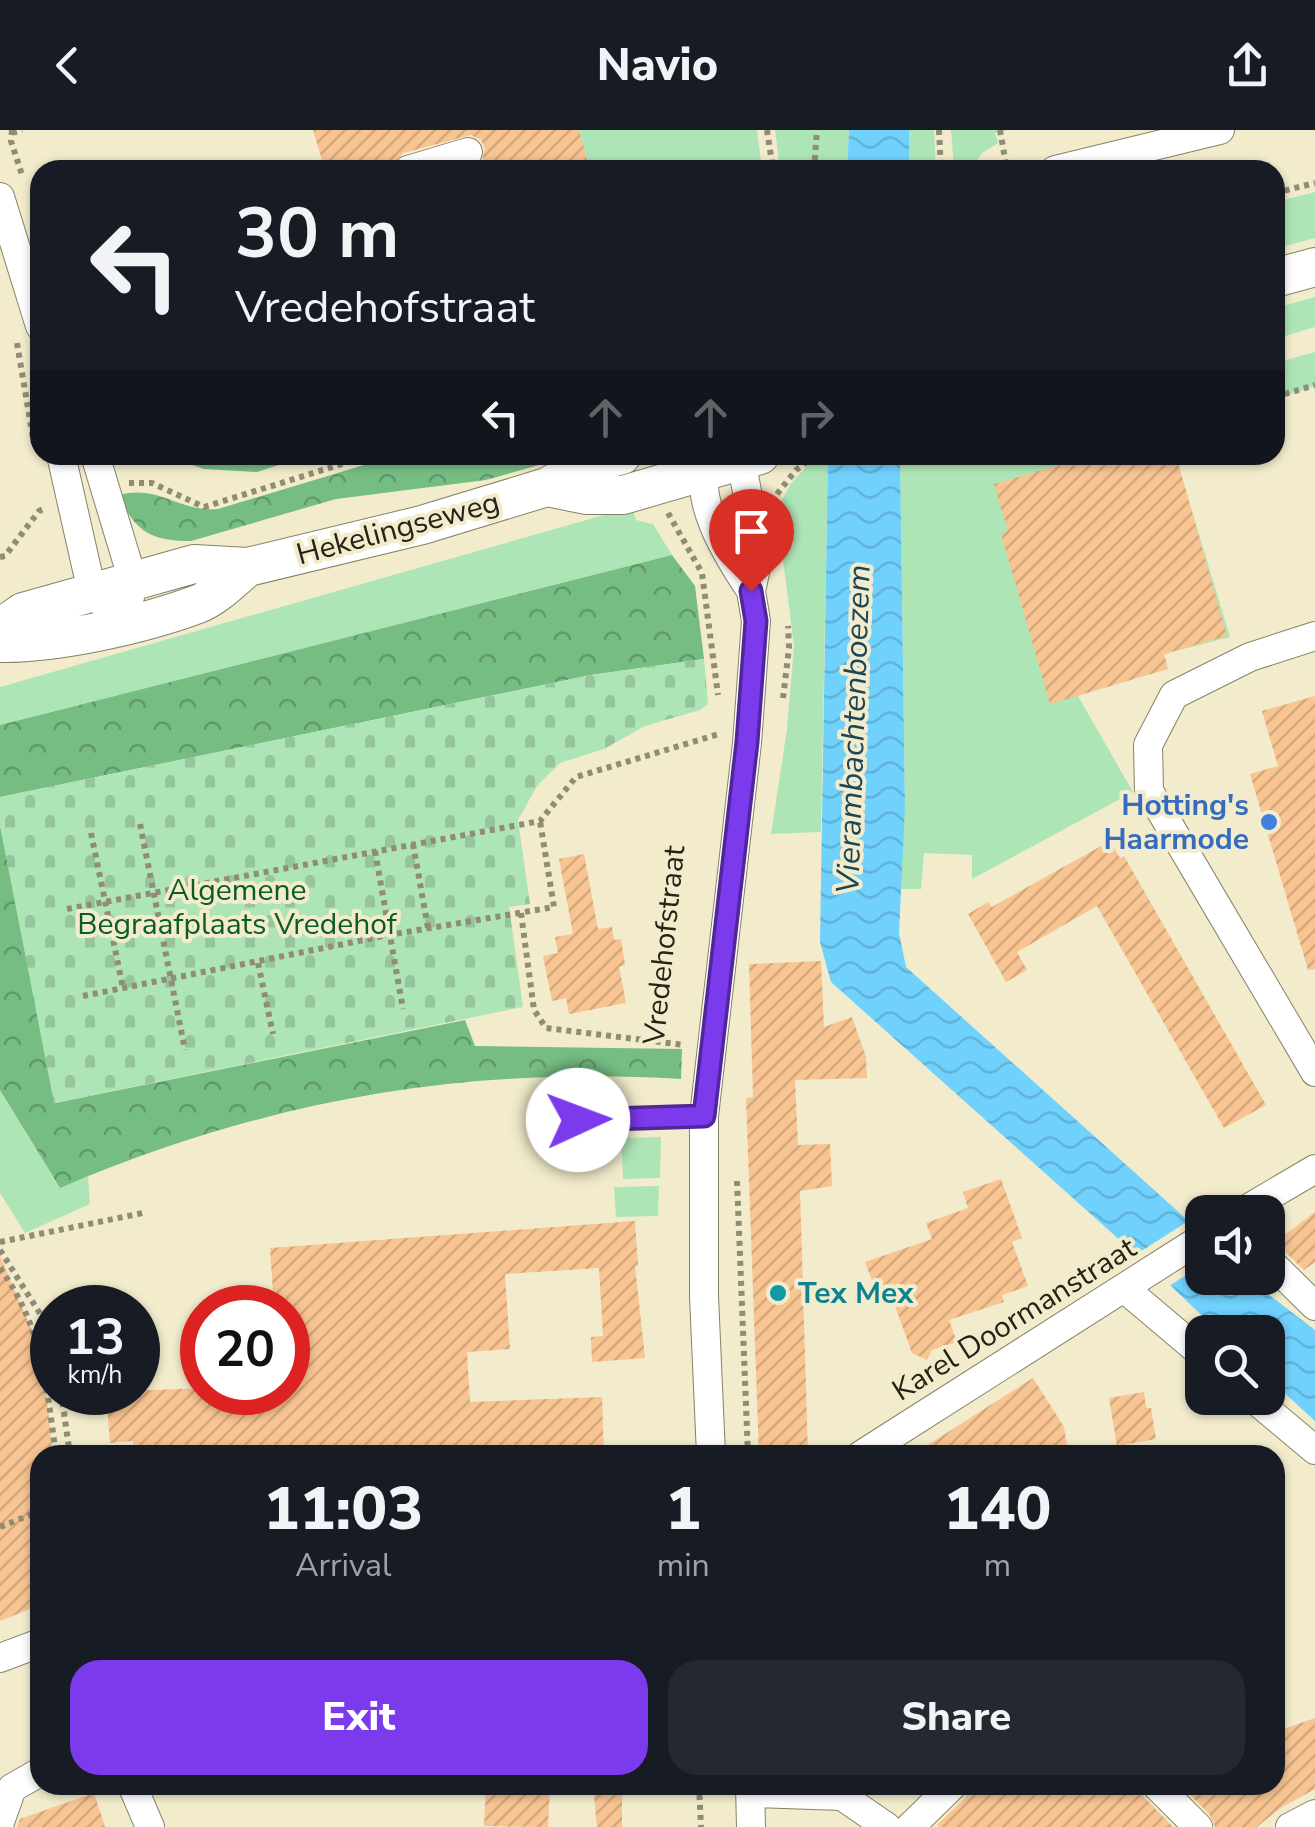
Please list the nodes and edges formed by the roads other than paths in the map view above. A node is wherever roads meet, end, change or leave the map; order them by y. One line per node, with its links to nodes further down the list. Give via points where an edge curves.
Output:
1 (1220, 130): 2 (street)
2 (1096, 160)
3 (0, 197): 6 (street)
4 (1315, 267): 5 (street)
5 (1285, 275)
6 (28, 333)
7 (52, 465): 17 (street, via 69,498)
8 (97, 465): 15 (street)
9 (587, 465): 13 (street, Hekelingseweg)
10 (716, 465): 13 (street, Hekelingseweg, via 623,495)
11 (730, 465): 16 (street, Vredehofstraat, via 726,554)
12 (732, 465): 16 (street, Vredehofstraat, via 760,554)
13 (547, 487): 14 (street, Hekelingseweg)
14 (248, 567): 15 (street, Hekelingseweg, via 194,564); 18 (street, Hekelingseweg, via 202,602)
15 (133, 581): 17 (street, Hekelingseweg); 18 (street)
16 (751, 591): 23 (street, Vredehofstraat, via 756,621 747,742)
17 (92, 592): 18 (street); 19 (street, Hekelingseweg, via 23,612)
18 (124, 624): 21 (street, Hekelingseweg, via 28,644)
19 (0, 628)
20 (1315, 636): 22 (street, via 1250,657 1174,696 1148,745 1149,791)
21 (0, 643)
22 (1315, 1072)
23 (704, 1116): 24 (lane); 33 (street, Vredehofstraat)
24 (578, 1120)
25 (1315, 1169): 26 (street)
26 (1271, 1195)
27 (1185, 1249): 29 (street, Karel Doormanstraat)
28 (1285, 1277): 30 (street)
29 (1133, 1284): 31 (street); 34 (street, Karel Doormanstraat)
30 (1315, 1306)
31 (1185, 1337)
32 (1273, 1415): 35 (street)
33 (711, 1445)
34 (877, 1445)
35 (1315, 1450)
36 (30, 1647): 37 (street)
37 (0, 1658)
38 (30, 1778): 45 (street, via 12,1788)
39 (136, 1795): 46 (street)
40 (751, 1795): 47 (street)
41 (829, 1795): 48 (street, via 842,1796)
42 (943, 1795): 49 (street)
43 (1166, 1795): 50 (street)
44 (1315, 1814): 51 (street)
45 (0, 1822)
46 (150, 1827)
47 (752, 1827)
48 (887, 1827)
49 (910, 1827)
50 (1198, 1827)
51 (1290, 1827)

